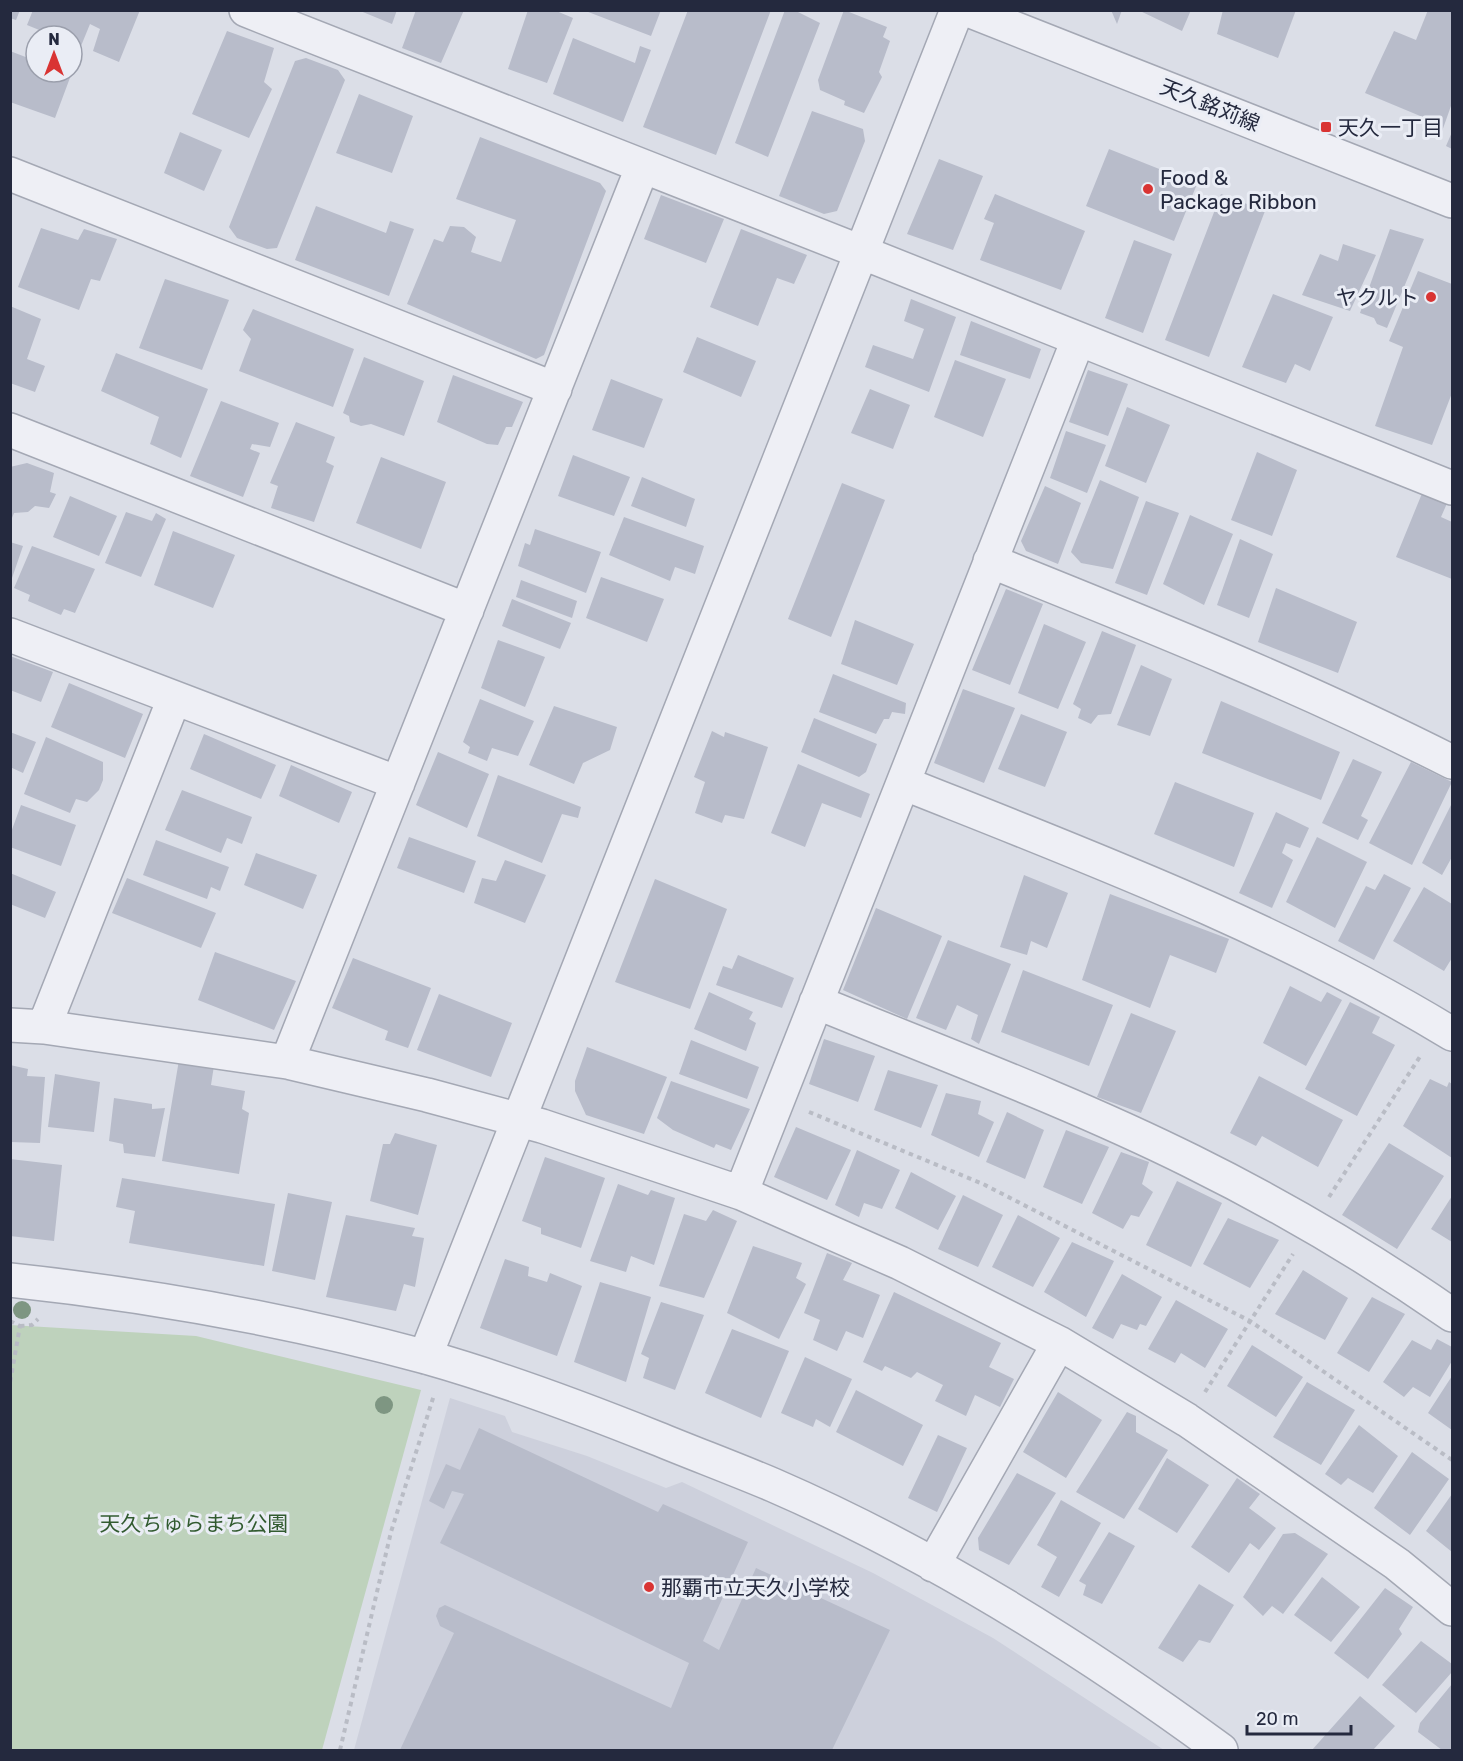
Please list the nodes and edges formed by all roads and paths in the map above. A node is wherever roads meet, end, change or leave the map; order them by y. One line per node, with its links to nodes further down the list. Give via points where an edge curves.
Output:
1 (246, 10): 4 (street)
2 (957, 10): 7 (street)
3 (968, 10): 6 (street, 天久銘苅線)
4 (642, 168): 7 (street); 9 (street)
5 (10, 174): 9 (street)
6 (1452, 201)
7 (861, 252): 8 (street); 25 (street)
8 (1078, 340): 11 (street); 12 (street)
9 (555, 388): 13 (street)
10 (10, 430): 13 (street)
11 (1452, 488)
12 (990, 561): 16 (street, via 1211,650); 18 (street)
13 (467, 610): 17 (street)
14 (10, 635): 15 (street)
15 (174, 699): 17 (street); 21 (street)
16 (1452, 762)
17 (398, 783): 23 (street)
18 (903, 783): 19 (street); 22 (street, via 1050,841 1284,944)
19 (816, 1002): 24 (street); 28 (street, via 1027,1088 1191,1161 1311,1225)
20 (10, 1025): 21 (street)
21 (44, 1027): 23 (street)
22 (1452, 1034)
23 (287, 1062): 25 (street)
24 (778, 1099): 26 (street); 33 (path, via 983,1184 1250,1321)
25 (519, 1119): 26 (street); 31 (street)
26 (741, 1193): 30 (street, via 900,1263)
27 (10, 1280): 31 (street, via 221,1309)
28 (1452, 1315)
29 (10, 1321): 32 (path, via 20,1326)
30 (1059, 1343): 34 (street); 35 (street, via 1186,1420 1397,1563)
31 (434, 1360): 34 (street, via 596,1414 774,1486); 36 (path)
32 (10, 1383)
33 (1452, 1460)
34 (933, 1565): 37 (street, via 1094,1661)
35 (1452, 1609)
36 (340, 1750)
37 (1221, 1750)

